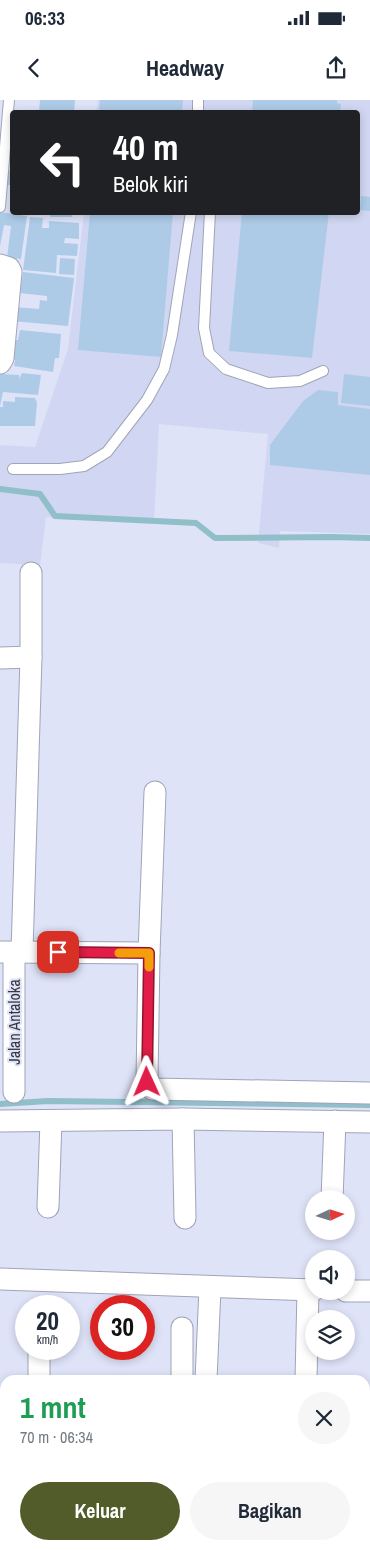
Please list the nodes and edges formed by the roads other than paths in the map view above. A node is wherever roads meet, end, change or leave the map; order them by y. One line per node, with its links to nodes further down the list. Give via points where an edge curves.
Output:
1 (9, 100): 2 (lane)
2 (3, 128): 3 (lane)
3 (0, 207)
4 (191, 215): 9 (lane, via 164,369 147,400 107,452 84,466)
5 (210, 215): 8 (lane, via 204,328 209,353 226,369 268,383 300,381)
6 (4, 266): 7 (street, via 12,272)
7 (0, 363)
8 (324, 371)
9 (13, 469)
10 (31, 573): 11 (street, Jalan Antaloka)
11 (31, 657): 12 (street); 14 (street, Jalan Antaloka)
12 (0, 658)
13 (154, 792): 15 (street)
14 (12, 952): 15 (street); 16 (street, Jalan Antaloka)
15 (149, 953): 17 (street, via 146,1076 152,1089)
16 (14, 1092)
17 (370, 1093)
18 (183, 1119): 20 (street); 21 (street); 25 (street)
19 (0, 1121): 20 (street)
20 (50, 1121): 24 (street)
21 (335, 1121): 22 (street); 23 (street)
22 (370, 1122)
23 (332, 1190)
24 (48, 1207)
25 (185, 1218)
26 (0, 1279): 27 (street)
27 (210, 1288): 28 (street); 36 (street)
28 (305, 1290)
29 (355, 1291): 30 (street)
30 (370, 1291)
31 (310, 1300): 37 (street)
32 (182, 1328): 35 (street)
33 (38, 1360): 34 (street)
34 (39, 1375)
35 (182, 1375)
36 (206, 1375)
37 (306, 1375)

